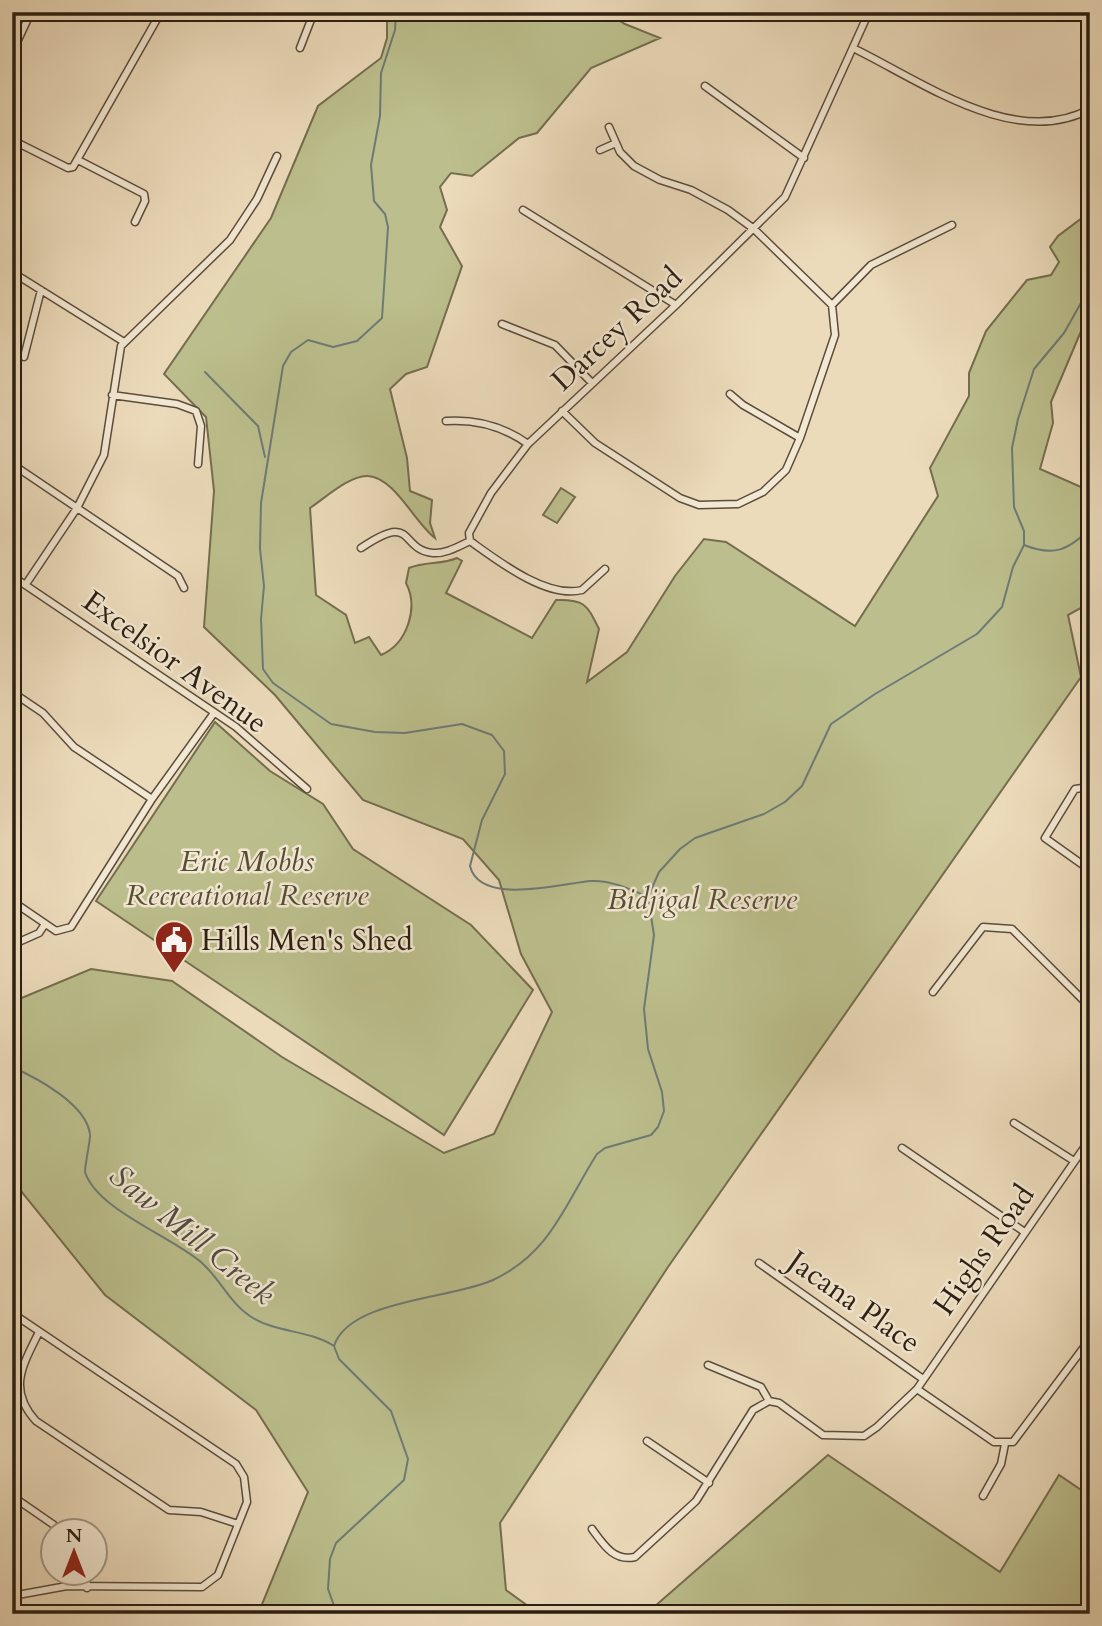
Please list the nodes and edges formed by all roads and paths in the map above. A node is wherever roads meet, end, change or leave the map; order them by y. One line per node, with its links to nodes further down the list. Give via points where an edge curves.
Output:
1 (31, 12): 9 (street)
2 (161, 12): 18 (street)
3 (293, 12): 6 (street)
4 (314, 12): 6 (street)
5 (869, 12): 8 (street, Darcey Road)
6 (310, 19): 7 (street)
7 (300, 48)
8 (853, 48): 11 (street, via 1002,119 1042,122); 17 (street, Darcey Road)
9 (12, 53)
10 (705, 86): 17 (street)
11 (1090, 109)
12 (609, 127): 14 (street)
13 (12, 140): 18 (street, via 68,167)
14 (616, 143): 15 (street); 22 (street, via 635,166 691,190)
15 (600, 150)
16 (277, 156): 28 (street, via 257,199 230,240)
17 (804, 158): 22 (street, Darcey Road, via 785,197)
18 (78, 160): 20 (street, via 144,194)
19 (523, 210): 25 (street)
20 (135, 222)
21 (952, 225): 26 (street, via 871,265)
22 (754, 229): 25 (street, Darcey Road); 26 (street)
23 (12, 272): 24 (street)
24 (41, 290): 28 (street); 29 (street)
25 (676, 305): 30 (street, Darcey Road)
26 (832, 305): 35 (street, via 832,349)
27 (502, 324): 30 (street, via 555,345)
28 (124, 341): 32 (street)
29 (24, 357)
30 (592, 383): 33 (street, Darcey Road)
31 (730, 394): 35 (street)
32 (112, 395): 38 (street, via 195,411 201,426); 39 (street, via 103,455)
33 (562, 411): 35 (street, via 596,443 680,498 699,505 738,504 763,492 786,470); 36 (street, Darcey Road)
34 (446, 421): 36 (street, via 485,424 511,432)
35 (800, 438)
36 (527, 444): 40 (street, Darcey Road, via 484,504 471,527)
37 (12, 464): 39 (street)
38 (198, 464)
39 (77, 508): 44 (street); 45 (street, via 178,576)
40 (470, 541): 41 (street, via 434,553 423,550 408,536 388,532); 42 (street, via 550,590 582,590)
41 (361, 548)
42 (605, 569)
43 (12, 576): 44 (street, Excelsior Avenue)
44 (26, 584): 47 (street, Excelsior Avenue)
45 (184, 588)
46 (12, 692): 50 (street, via 43,713 74,747)
47 (214, 713): 49 (street, Excelsior Avenue); 50 (street)
48 (1090, 787): 51 (street, via 1075,789 1045,838)
49 (307, 789)
50 (152, 799): 53 (street, via 71,927 56,931)
51 (1090, 870)
52 (12, 901): 53 (street)
53 (46, 924): 54 (street, via 40,933)
54 (12, 945)
55 (933, 992): 56 (street, via 983,927 1012,929)
56 (1090, 1007)
57 (1014, 1123): 60 (street)
58 (1090, 1139): 60 (street, Highs Road)
59 (902, 1149): 61 (street)
60 (1074, 1161): 61 (street, Highs Road)
61 (1023, 1231): 67 (street, Highs Road)
62 (759, 1263): 67 (street, Jacana Place)
63 (12, 1313): 64 (street)
64 (39, 1332): 76 (street, via 236,1464 247,1487 247,1502); 76 (street, via 18,1387 25,1409 36,1421 169,1510 201,1512)
65 (1090, 1339): 71 (street, via 1020,1437)
66 (708, 1365): 69 (street, Highs Road, via 761,1387)
67 (923, 1379): 68 (street, Highs Road)
68 (917, 1389): 69 (street, Highs Road, via 864,1436 823,1435 779,1403); 71 (street, via 994,1442)
69 (769, 1401): 72 (street, via 753,1410)
70 (648, 1441): 72 (street)
71 (1005, 1444): 74 (street, via 1001,1464)
72 (709, 1483): 77 (street, via 673,1525 635,1557 626,1559 612,1553)
73 (12, 1496): 75 (street)
74 (983, 1496)
75 (45, 1518)
76 (238, 1524): 79 (street, via 218,1575 202,1587)
77 (592, 1529)
78 (49, 1588): 80 (street)
79 (108, 1588)
80 (12, 1596)

